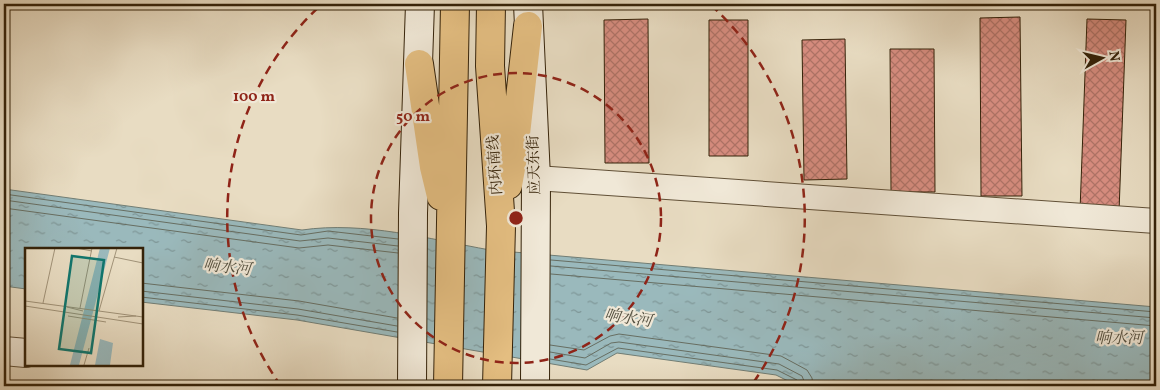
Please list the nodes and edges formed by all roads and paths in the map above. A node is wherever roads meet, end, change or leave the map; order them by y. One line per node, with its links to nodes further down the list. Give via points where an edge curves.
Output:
1 (420, 4): 5 (main road)
2 (455, 4): 9 (highway)
3 (491, 4): 8 (highway, 内环南线, via 490,66)
4 (528, 15): 6 (main road, 应天东街); 8 (highway, via 514,152)
5 (419, 64): 9 (highway, via 434,167); 15 (main road, via 413,214)
6 (536, 178): 7 (street); 14 (main road, 应天东街)
7 (1156, 221)
8 (500, 226): 13 (highway, 内环南线)
9 (450, 236): 12 (highway)
10 (4, 351): 11 (main road)
11 (25, 354)
12 (448, 377)
13 (497, 380)
14 (535, 383)
15 (412, 386)

